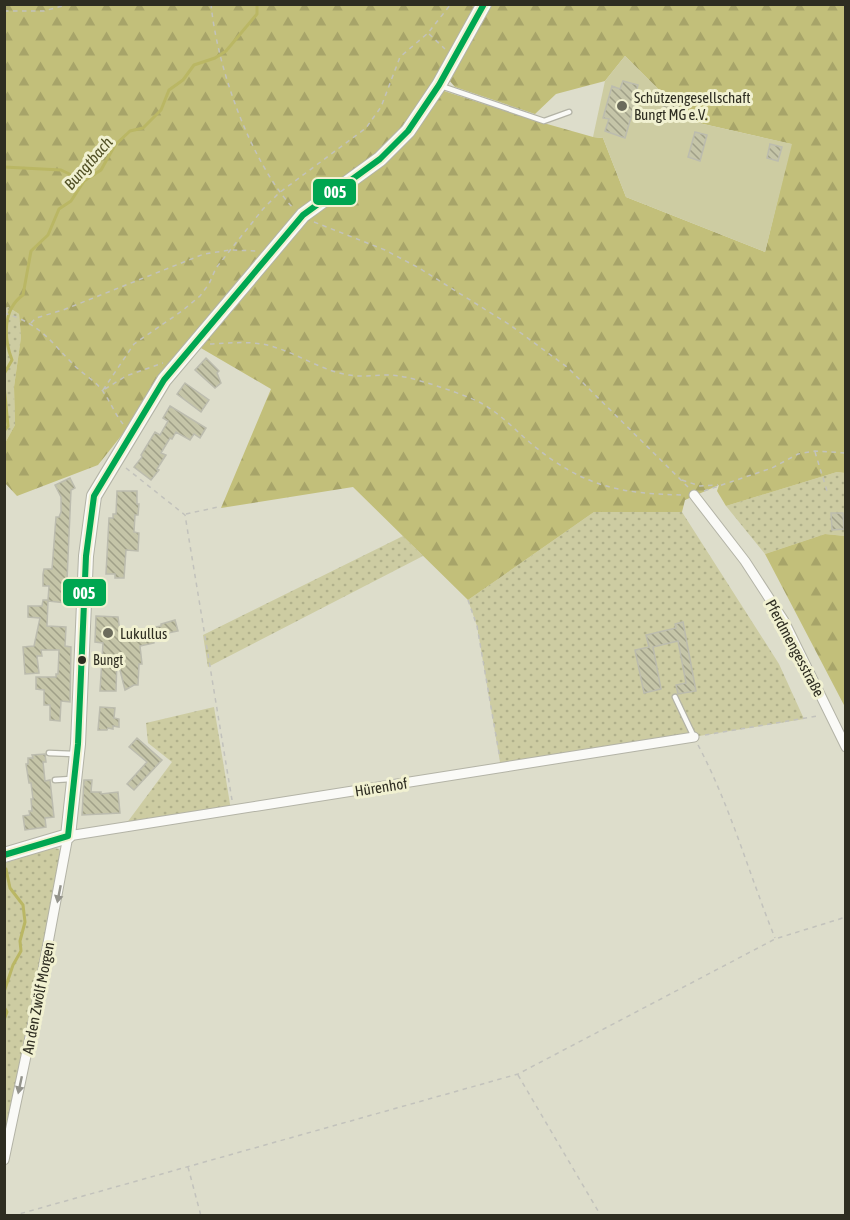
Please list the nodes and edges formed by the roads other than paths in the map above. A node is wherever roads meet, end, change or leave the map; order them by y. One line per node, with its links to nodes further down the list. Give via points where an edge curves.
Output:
1 (484, 4): 2 (street)
2 (439, 85): 3 (lane, via 544,121); 9 (street, via 408,131 380,159 303,215 179,360 94,496 86,556)
3 (568, 112)
4 (694, 495): 7 (street, Pferdmengesstraße, via 746,561 784,621)
5 (675, 697): 6 (lane)
6 (694, 737): 12 (street, Hürenhof)
7 (846, 747)
8 (50, 753): 9 (lane)
9 (77, 754): 10 (street)
10 (74, 779): 11 (lane); 12 (street)
11 (55, 780)
12 (68, 836): 13 (street); 14 (street, An den Zwölf Morgen, one-way to 14)
13 (4, 855)
14 (4, 1160)

